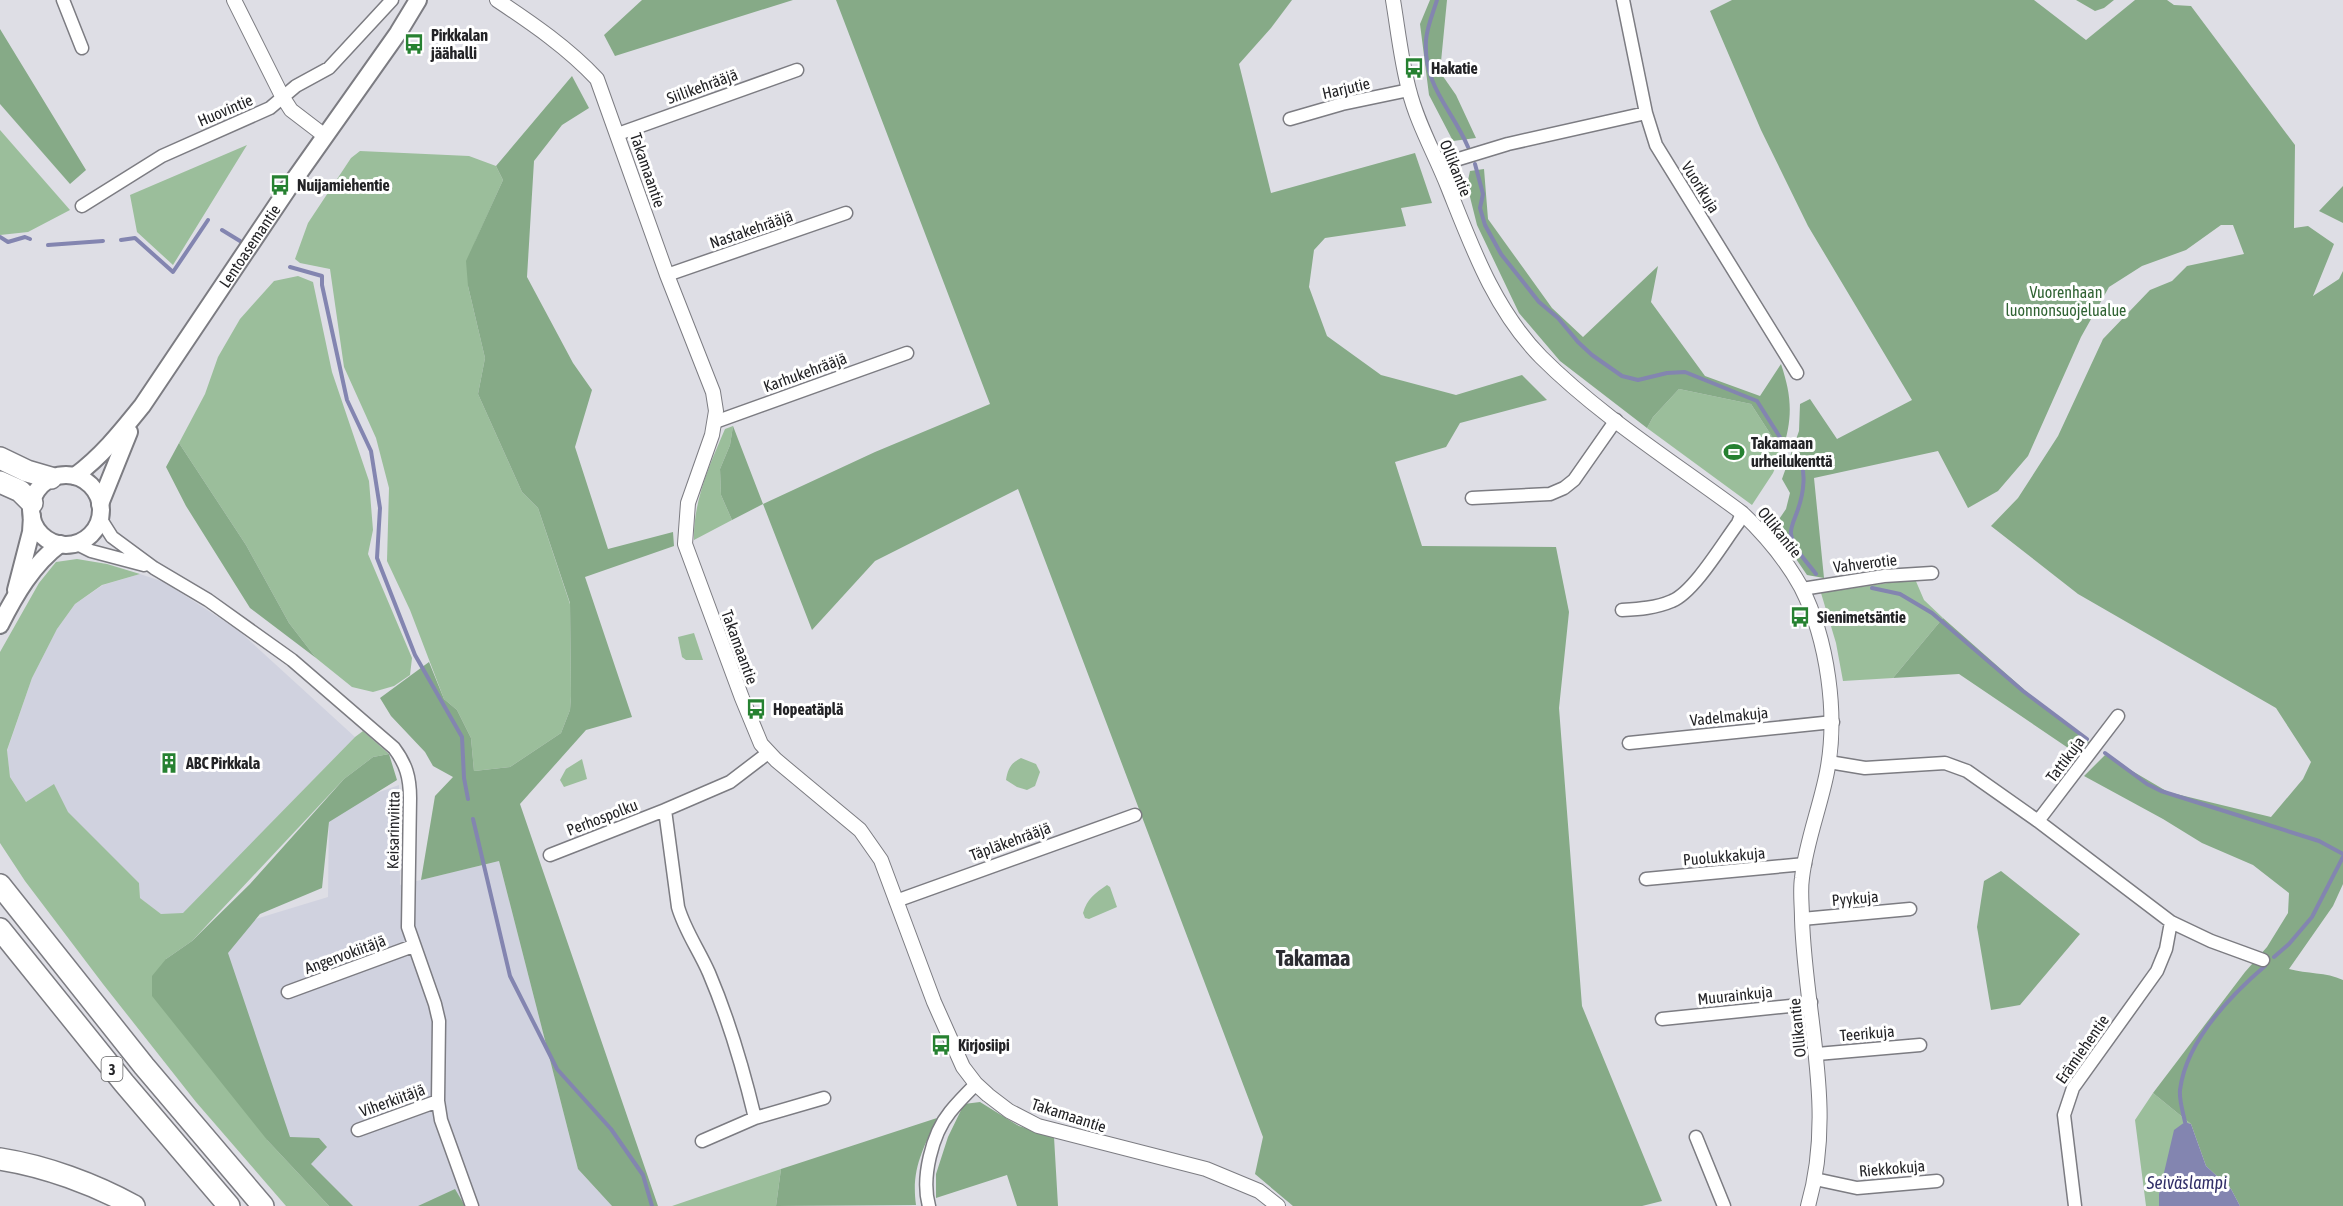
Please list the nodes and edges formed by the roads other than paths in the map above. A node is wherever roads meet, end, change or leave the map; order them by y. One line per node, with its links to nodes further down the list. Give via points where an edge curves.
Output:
1 (63, 0): 8 (street)
2 (234, 0): 11 (street)
3 (392, 0): 11 (street, Huovintie, via 329,68)
4 (418, 0): 15 (main road, Lentoasemantie)
5 (497, 0): 14 (street, Takamaantie, via 583,64 597,80)
6 (1393, 0): 10 (street, Ollikantie)
7 (1623, 0): 12 (street, Vuorikuja)
8 (82, 48)
9 (797, 70): 14 (street, Siilikehrääjä)
10 (1409, 90): 13 (street, Harjutie); 16 (street, Ollikantie)
11 (282, 96): 15 (street, via 291,110); 17 (street, Huovintie, via 270,108 162,156)
12 (1646, 113): 16 (street, via 1509,144); 21 (street, Vuorikuja, via 1656,145)
13 (1290, 119)
14 (618, 134): 19 (street, Takamaantie)
15 (325, 136): 22 (main road, Lentoasemantie)
16 (1439, 165): 23 (street, Ollikantie, via 1470,245 1511,322 1553,368)
17 (82, 206)
18 (846, 213): 19 (street, Nastakehrääjä)
19 (667, 275): 24 (street, Takamaantie, via 713,392)
20 (907, 353): 24 (street, Karhukehrääjä)
21 (1797, 373)
22 (142, 406): 26 (main road, Lentoasemantie, via 96,460); 31 (main road, Lentoasemantie, via 116,460)
23 (1616, 420): 29 (street, via 1574,480 1564,488 1550,494); 32 (street, Ollikantie)
24 (715, 422): 43 (street, Takamaantie, via 688,503 685,544 747,712 760,744)
25 (0, 458): 27 (highway)
26 (75, 476): 27 (main road); 31 (main road, via 90,485)
27 (51, 478): 30 (main road, via 41,486)
28 (0, 482): 30 (highway, via 20,491)
29 (1472, 498)
30 (32, 509): 33 (main road, via 41,534); 37 (main road, via 31,532)
31 (100, 511): 33 (main road, via 91,534); 34 (street, Keisarinviitta, via 112,537)
32 (1742, 513): 36 (street, Ollikantie, via 1775,549); 38 (street, via 1692,585 1674,600 1650,608)
33 (67, 543): 34 (street, Keisarinviitta); 37 (main road, via 44,558)
34 (154, 568): 59 (street, Keisarinviitta, via 208,600 292,660 394,748 405,762 410,778 408,927)
35 (1932, 573): 36 (street, Vahverotie)
36 (1802, 589): 41 (street, Ollikantie, via 1822,648)
37 (15, 594): 39 (main road)
38 (1622, 610)
39 (0, 625)
40 (2118, 716): 47 (street, Tattikuja)
41 (1833, 722): 42 (street, Vadelmakuja); 44 (street, Ollikantie)
42 (1629, 743)
43 (768, 753): 45 (street, via 730,782); 53 (street, Takamaantie, via 860,830 881,860)
44 (1829, 762): 47 (street, via 1865,768 1945,763 1983,780); 49 (street, Ollikantie)
45 (665, 810): 48 (street, Perhospolku); 69 (street, via 683,925 709,972 740,1056)
46 (1135, 815): 53 (street, Täpläkehrääjä)
47 (2038, 821): 57 (street)
48 (550, 855)
49 (1804, 864): 51 (street, Puolukkakuja); 56 (street, Ollikantie)
50 (0, 878): 54 (highway)
51 (1646, 879)
52 (0, 885): 54 (highway, 3)
53 (896, 901): 66 (street, Takamaantie, via 957,1057)
54 (14, 904): 78 (highway, 3)
55 (1910, 909): 56 (street, Pyykuja)
56 (1802, 919): 62 (street, Ollikantie)
57 (2171, 922): 60 (street); 84 (street, Erämiehentie, via 2157,971 2073,1088 2066,1105)
58 (0, 929): 77 (highway, 3)
59 (413, 946): 61 (street, Angervokiitäjä); 68 (street, Keisarinviitta, via 439,1021)
60 (2264, 960)
61 (288, 992)
62 (1811, 1002): 63 (street, Muurainkuja); 65 (street, Ollikantie)
63 (1662, 1019)
64 (1920, 1045): 65 (street, Teerikuja)
65 (1817, 1054): 74 (street, Ollikantie, via 1821,1132)
66 (976, 1084): 80 (street, via 948,1113 929,1158 925,1182); 81 (street, Takamaantie, via 1009,1111 1038,1126 1206,1169 1259,1191)
67 (824, 1098): 69 (street)
68 (438, 1101): 70 (street, Viherkiitäjä); 79 (street, Keisarinviitta, via 450,1150)
69 (755, 1118): 72 (street)
70 (358, 1130)
71 (1695, 1137): 82 (street)
72 (702, 1141)
73 (0, 1159): 76 (highway, via 60,1175)
74 (1815, 1179): 75 (street, Riekkokuja, via 1857,1188); 83 (street, Ollikantie)
75 (1937, 1181)
76 (134, 1206)
77 (229, 1206)
78 (263, 1206)
79 (472, 1206)
80 (929, 1206)
81 (1278, 1206)
82 (1724, 1206)
83 (1808, 1206)
84 (2075, 1206)

